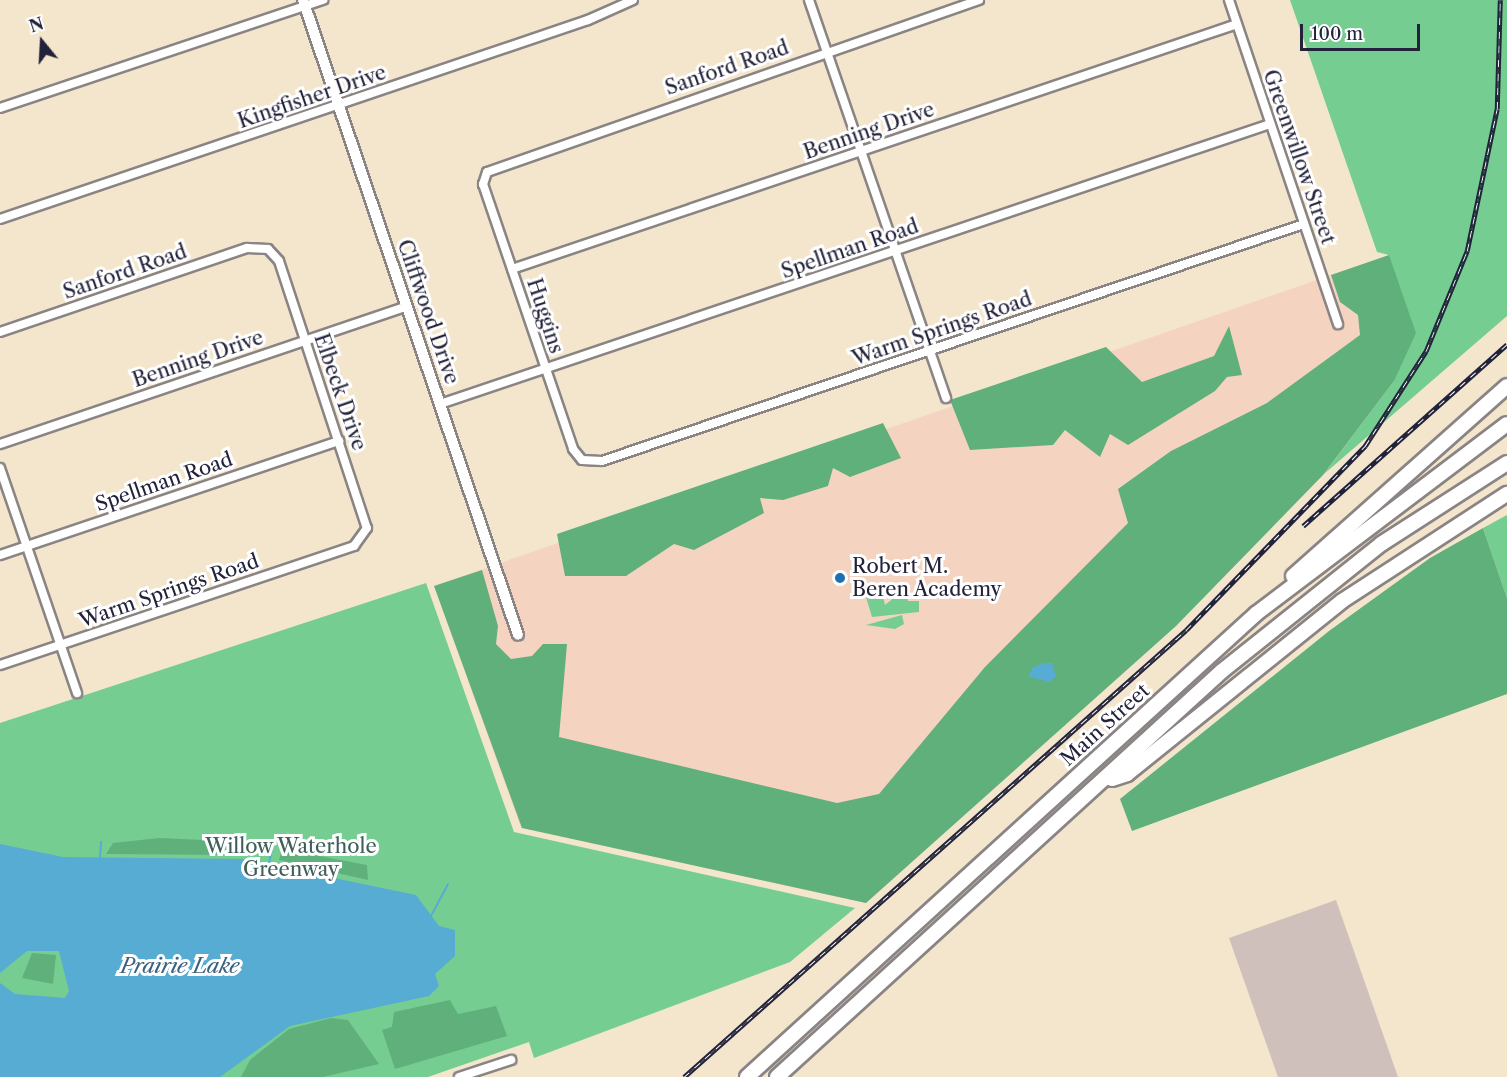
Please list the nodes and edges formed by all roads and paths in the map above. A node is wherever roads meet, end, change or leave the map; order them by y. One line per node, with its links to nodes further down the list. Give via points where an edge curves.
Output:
1 (323, 0): 6 (street)
2 (633, 0): 9 (street, Kingfisher Drive)
3 (809, 0): 8 (street)
4 (979, 0): 8 (street, Sanford Road)
5 (1229, 0): 7 (street, Greenwillow Street)
6 (304, 3): 9 (street, Cliffwood Drive); 10 (street)
7 (1237, 24): 11 (street, Greenwillow Street); 12 (street, Benning Drive)
8 (827, 52): 12 (street); 13 (street, Sanford Road)
9 (339, 105): 14 (street, Kingfisher Drive); 19 (street, Cliffwood Drive)
10 (0, 108)
11 (1270, 124): 15 (street, Greenwillow Street); 17 (street, Spellman Road)
12 (861, 151): 17 (street); 18 (street, Benning Drive)
13 (487, 172): 18 (street, Huggins, via 483,184)
14 (0, 219)
15 (1304, 224): 20 (street, Greenwillow Street); 23 (street, Warm Springs Road)
16 (261, 247): 21 (street, Sanford Road); 22 (street, Elbeck Drive, via 279,261)
17 (896, 250): 23 (street); 24 (street, Spellman Road)
18 (512, 269): 24 (street, Huggins)
19 (406, 306): 22 (street, Benning Drive); 27 (street, Cliffwood Drive)
20 (1338, 324)
21 (0, 332)
22 (305, 340): 29 (street, Elbeck Drive); 30 (street, Benning Drive)
23 (930, 351): 26 (street); 31 (street, Warm Springs Road)
24 (545, 369): 27 (street, Spellman Road); 31 (street, Huggins, via 573,449)
25 (1507, 386): 38 (highway)
26 (946, 398)
27 (440, 404): 39 (street, Cliffwood Drive)
28 (1507, 424): 38 (highway, Main Street)
29 (339, 441): 35 (street, Spellman Road); 36 (street, Elbeck Drive, via 367,528)
30 (0, 444)
31 (589, 463)
32 (1507, 463): 43 (highway, Main Street, via 1381,543 1222,671)
33 (0, 468): 35 (street)
34 (1507, 494): 43 (highway, via 1395,563 1127,774)
35 (27, 546): 37 (street, Spellman Road); 40 (street)
36 (348, 548): 40 (street, Warm Springs Road)
37 (0, 555)
38 (1239, 629): 46 (highway, Main Street)
39 (518, 635)
40 (60, 645): 41 (street, Warm Springs Road); 42 (street)
41 (0, 665)
42 (77, 693)
43 (1107, 781): 47 (highway, Main Street)
44 (511, 1060): 45 (street)
45 (459, 1077)
46 (747, 1077)
47 (777, 1077)

